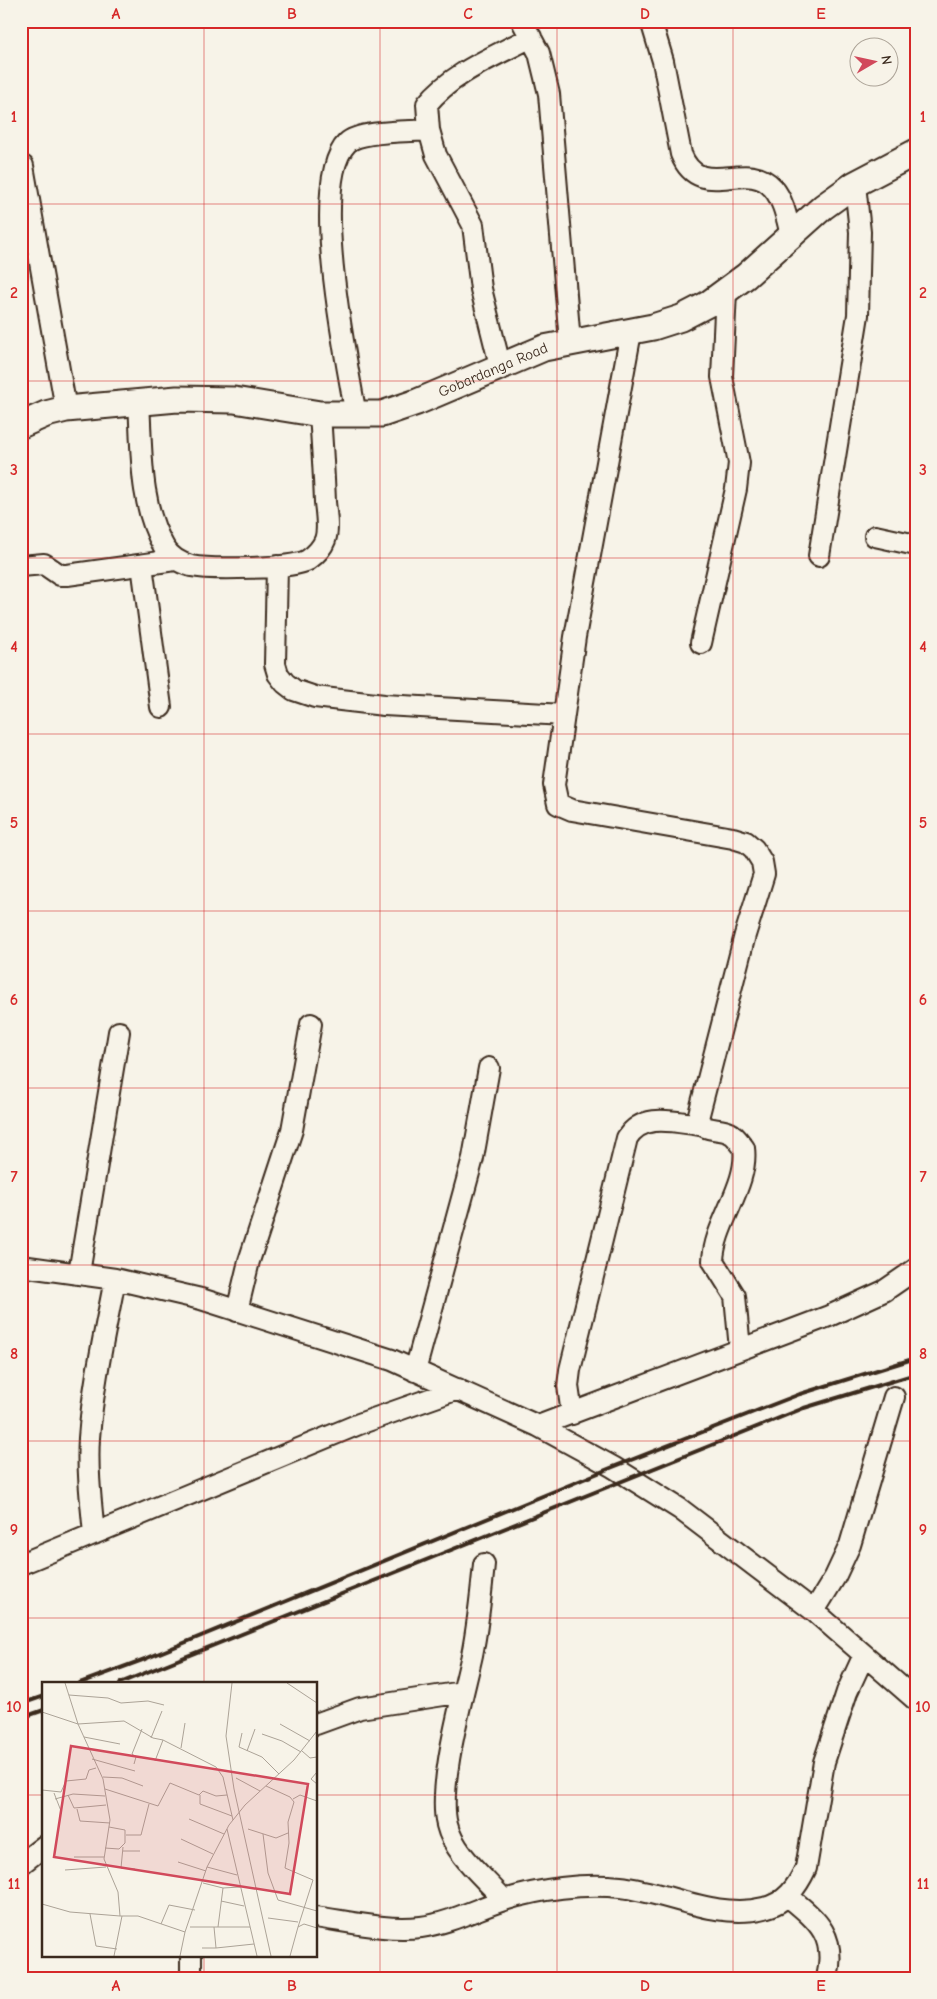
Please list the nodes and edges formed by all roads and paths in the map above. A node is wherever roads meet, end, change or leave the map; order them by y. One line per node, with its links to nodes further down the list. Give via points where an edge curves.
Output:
1 (651, 21): 7 (street, via 686,166 700,177 761,179 773,188 781,201)
2 (526, 29): 3 (street, via 437,92 427,104); 10 (street, via 539,52 549,94)
3 (429, 130): 11 (street, via 444,172 473,225 482,289); 15 (street, via 360,136 348,141 335,168 329,240)
4 (916, 152): 6 (main road, Gobardanga Road)
5 (22, 166): 13 (street)
6 (855, 184): 7 (main road, Gobardanga Road); 19 (street, via 860,232 858,315)
7 (791, 235): 8 (main road, Gobardanga Road)
8 (726, 291): 9 (main road, Gobardanga Road, via 681,318); 24 (street, via 722,377 739,463 736,490)
9 (631, 332): 10 (main road, Gobardanga Road); 26 (street, via 580,608)
10 (570, 342): 11 (main road, Gobardanga Road)
11 (500, 365): 15 (main road, Gobardanga Road, via 417,402 382,414)
12 (139, 402): 13 (main road, Gobardanga Road); 14 (main road, Gobardanga Road, via 234,400); 20 (street, via 143,479 149,506 164,548)
13 (66, 409): 16 (main road, Gobardanga Road)
14 (320, 414): 15 (main road, Gobardanga Road); 23 (street, via 326,539 320,550 308,560)
15 (356, 416)
16 (21, 426)
17 (875, 536): 18 (street)
18 (916, 545)
19 (819, 556)
20 (175, 560): 21 (street); 23 (street, via 207,568)
21 (142, 565): 22 (street, via 67,575 60,575 44,564); 25 (street)
22 (21, 566)
23 (277, 566): 26 (street, via 275,664 278,674 294,690 315,697 384,705)
24 (701, 643)
25 (161, 707)
26 (564, 716): 30 (street, via 554,785 558,804 572,810 733,838 746,842 762,862 764,874 699,1111)
27 (311, 1024): 35 (street, via 292,1130)
28 (119, 1032): 33 (street)
29 (489, 1068): 37 (street, via 473,1158)
30 (700, 1125): 36 (street, via 731,1133 744,1148 743,1167 715,1246 713,1261 735,1296); 40 (street, via 650,1120 632,1129 626,1138 570,1370 568,1386)
31 (21, 1266): 33 (street)
32 (916, 1269): 36 (street, via 863,1301)
33 (79, 1273): 34 (street)
34 (115, 1279): 35 (street, via 201,1299); 42 (street, via 89,1439)
35 (236, 1311): 37 (street, via 392,1360)
36 (740, 1349): 40 (street)
37 (415, 1371): 38 (street)
38 (458, 1389): 41 (street); 42 (street, via 359,1424)
39 (894, 1396): 45 (street, via 850,1544)
40 (572, 1414): 41 (street)
41 (538, 1426): 45 (street, via 680,1509)
42 (94, 1534): 43 (street)
43 (21, 1564)
44 (484, 1564): 47 (street, via 479,1614)
45 (814, 1611): 46 (street)
46 (864, 1655): 48 (street); 52 (street, via 824,1762 806,1868)
47 (463, 1692): 49 (street, via 360,1708); 53 (street, via 448,1772 447,1825 459,1849)
48 (916, 1700)
49 (318, 1723)
50 (42, 1848): 51 (street)
51 (21, 1864)
52 (789, 1896): 53 (street, via 766,1908 746,1911 719,1910 620,1887 556,1889); 57 (street, via 816,1921 826,1936 830,1952)
53 (504, 1900): 54 (street, via 442,1923 421,1927 400,1928)
54 (318, 1917)
55 (191, 1956): 56 (street)
56 (192, 1978)
57 (827, 1978)

